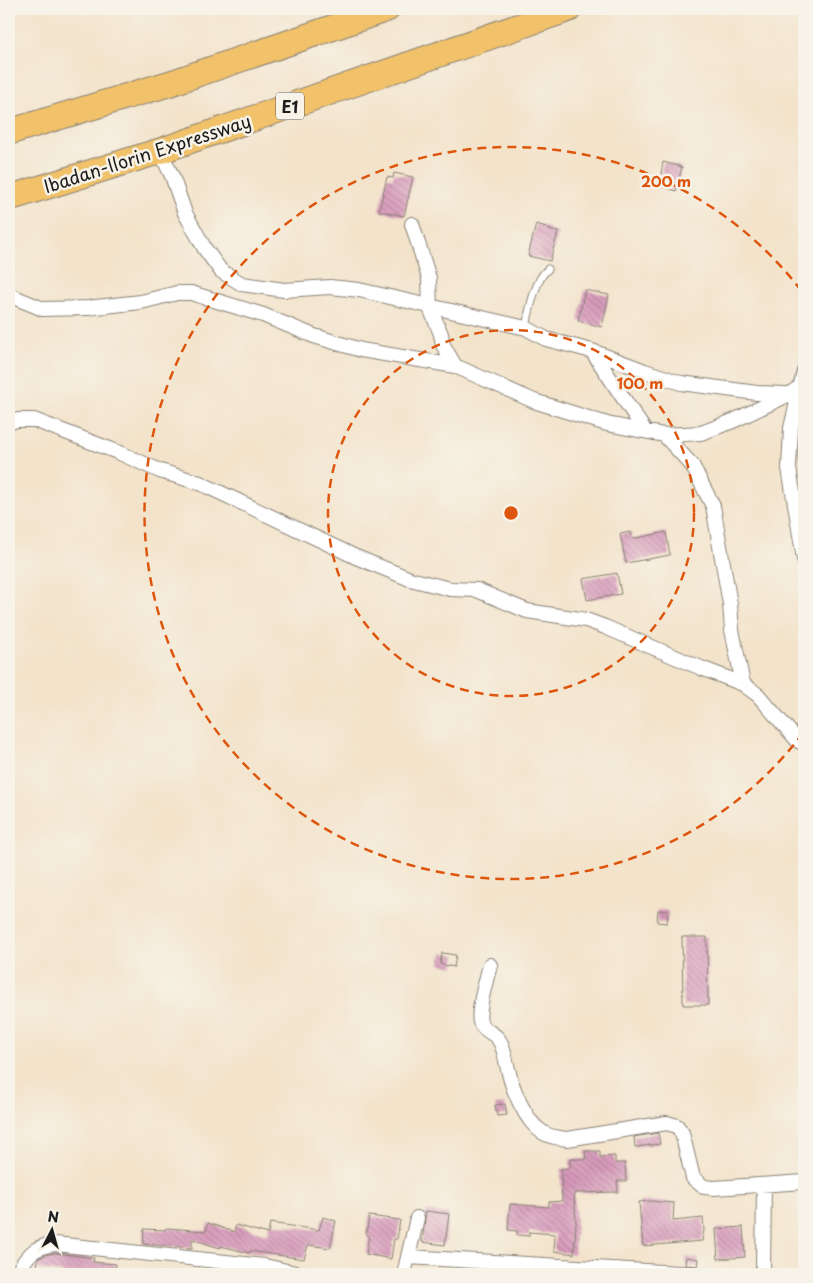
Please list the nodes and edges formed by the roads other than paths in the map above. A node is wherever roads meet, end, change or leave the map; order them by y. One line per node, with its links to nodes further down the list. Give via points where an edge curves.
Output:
1 (387, 9): 3 (highway, via 171,83)
2 (569, 9): 4 (highway, Ibadan-Ilorin Expressway / E1)
3 (9, 132)
4 (160, 151): 5 (highway, Ibadan-Ilorin Expressway / E1); 9 (street, via 185,213 205,249 221,270 242,284 284,290 330,287 359,290)
5 (9, 198)
6 (412, 224): 9 (street, via 429,278)
7 (548, 268): 10 (lane, via 536,290)
8 (9, 295): 12 (street, via 43,308 88,308 191,293 361,350)
9 (429, 306): 10 (street); 12 (street, via 443,345)
10 (526, 328): 11 (street, via 546,339)
11 (592, 351): 15 (street, via 681,383); 17 (street)
12 (455, 366): 17 (street, via 534,401 607,424)
13 (804, 371): 14 (street)
14 (801, 386): 15 (street); 19 (street, via 791,428 789,468)
15 (790, 394): 18 (street, via 701,432)
16 (9, 422): 20 (street, via 34,420 200,483 410,579 450,589 478,590 527,611 586,620)
17 (645, 431): 18 (street)
18 (664, 434): 20 (street, via 692,465 712,506)
19 (804, 560)
20 (743, 684): 21 (street, via 758,695)
21 (804, 744)
22 (490, 965): 24 (street, via 480,1022 498,1039 517,1097 542,1132 567,1139 667,1123 677,1126 682,1133 693,1178 704,1187)
23 (804, 1182): 24 (street)
24 (764, 1185): 33 (street)
25 (417, 1218): 26 (street)
26 (408, 1257): 27 (street); 31 (street)
27 (513, 1269): 28 (street)
28 (620, 1272): 32 (street)
29 (17, 1274): 30 (street, via 31,1252 43,1245 55,1244 265,1266)
30 (300, 1274)
31 (404, 1274)
32 (696, 1274)
33 (763, 1274)

